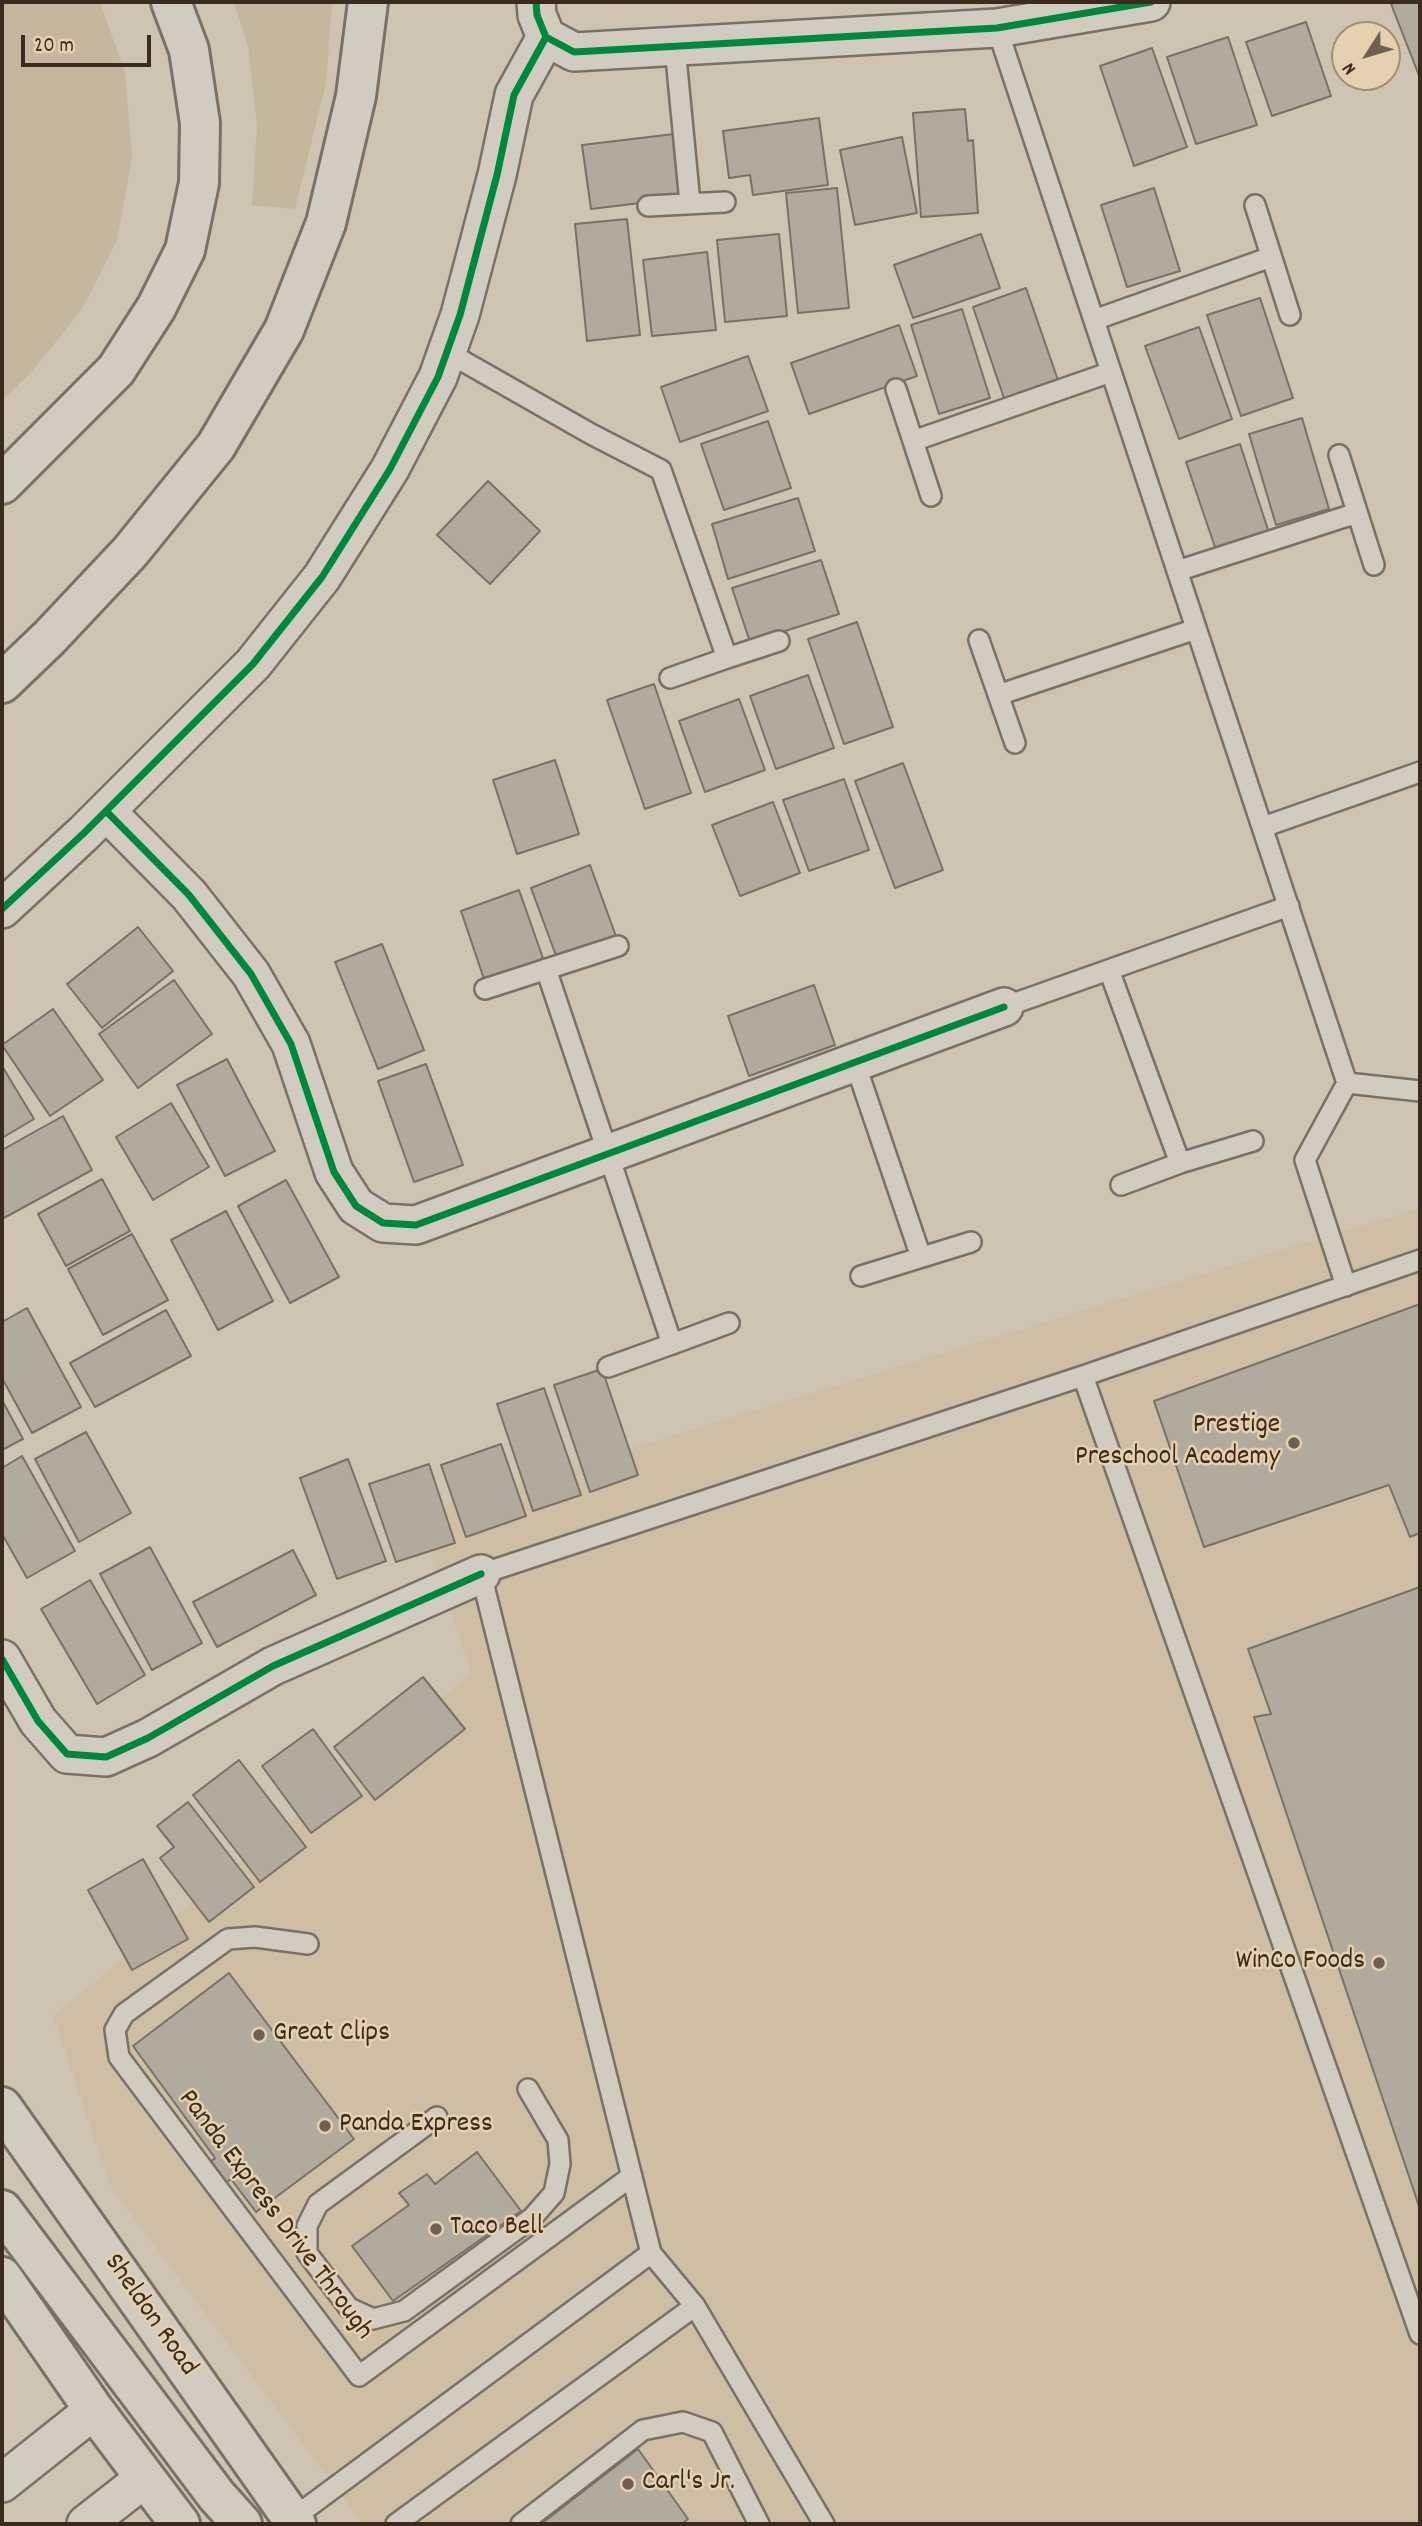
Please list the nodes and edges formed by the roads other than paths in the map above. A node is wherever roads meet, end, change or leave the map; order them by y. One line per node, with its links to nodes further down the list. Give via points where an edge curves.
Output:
1 (171, 2): 20 (main road, via 189,50 200,123 199,183 185,250 156,308 116,370)
2 (368, 2): 30 (main road, via 356,96 326,223 284,330 216,446 130,552)
3 (536, 2): 6 (street)
4 (1151, 2): 5 (street)
5 (997, 29): 7 (street); 14 (lane)
6 (546, 37): 7 (street, via 574,52); 15 (street, via 514,95 497,175)
7 (675, 47): 9 (lane)
8 (724, 202): 9 (lane)
9 (690, 204): 11 (lane)
10 (1255, 205): 12 (lane)
11 (648, 206)
12 (1271, 257): 13 (lane); 14 (lane)
13 (1290, 315)
14 (1094, 320): 16 (lane)
15 (447, 352): 28 (lane, via 661,470); 34 (street, via 390,470 322,577 253,664)
16 (1111, 372): 18 (lane); 24 (lane)
17 (896, 389): 18 (lane)
18 (913, 441): 21 (lane)
19 (1339, 455): 22 (lane)
20 (2, 484)
21 (931, 496)
22 (1357, 513): 23 (lane); 24 (lane)
23 (1374, 565)
24 (1177, 571): 25 (lane)
25 (1196, 629): 31 (lane); 35 (lane)
26 (979, 640): 31 (lane)
27 (779, 641): 28 (lane)
28 (727, 658): 29 (lane)
29 (670, 678)
30 (2, 683)
31 (998, 695): 32 (lane)
32 (1015, 743)
33 (1420, 772): 35 (lane)
34 (106, 811): 37 (street); 47 (street, via 189,895 251,974 291,1044 334,1172 356,1206 383,1223 416,1225)
35 (1263, 827): 36 (lane)
36 (1289, 906): 40 (lane); 44 (lane)
37 (2, 909)
38 (618, 946): 39 (lane)
39 (546, 969): 41 (lane); 47 (lane)
40 (1109, 970): 42 (lane); 48 (lane)
41 (485, 989)
42 (1004, 1007): 43 (street)
43 (855, 1063): 47 (street); 51 (lane)
44 (1348, 1083): 45 (lane); 54 (lane, via 1306,1160)
45 (1420, 1091)
46 (1253, 1141): 48 (lane)
47 (607, 1155): 56 (lane)
48 (1180, 1163): 49 (lane)
49 (1121, 1185)
50 (971, 1242): 51 (lane)
51 (921, 1257): 53 (lane)
52 (1420, 1261): 54 (lane)
53 (861, 1276)
54 (1346, 1286): 58 (lane)
55 (729, 1324): 56 (lane)
56 (672, 1344): 57 (lane)
57 (608, 1367)
58 (1083, 1376): 59 (lane); 70 (lane)
59 (481, 1574): 60 (street, via 273,1666 148,1738 106,1756 68,1754 38,1721); 65 (lane)
60 (2, 1659)
61 (308, 1944): 65 (lane, Panda Express Drive Through, via 255,1937 228,1939 124,2014 115,2030 119,2057 359,2376)
62 (528, 2089): 64 (lane, via 558,2140 560,2164 554,2193 532,2218 404,2311 373,2319 349,2308 307,2253 307,2226 318,2204)
63 (2, 2107): 74 (main road, Sheldon Road)
64 (437, 2117)
65 (632, 2176): 67 (lane)
66 (2, 2210): 77 (main road)
67 (651, 2253): 69 (lane); 74 (lane)
68 (2, 2277): 71 (main road)
69 (695, 2306): 78 (lane); 81 (lane)
70 (1420, 2334)
71 (94, 2410): 72 (main road); 73 (street)
72 (145, 2478): 75 (street); 76 (main road)
73 (2, 2483)
74 (294, 2522)
75 (86, 2524)
76 (180, 2524)
77 (242, 2524)
78 (396, 2524)
79 (521, 2524): 80 (lane, via 643,2430 683,2422 712,2432)
80 (759, 2524)
81 (824, 2524)

